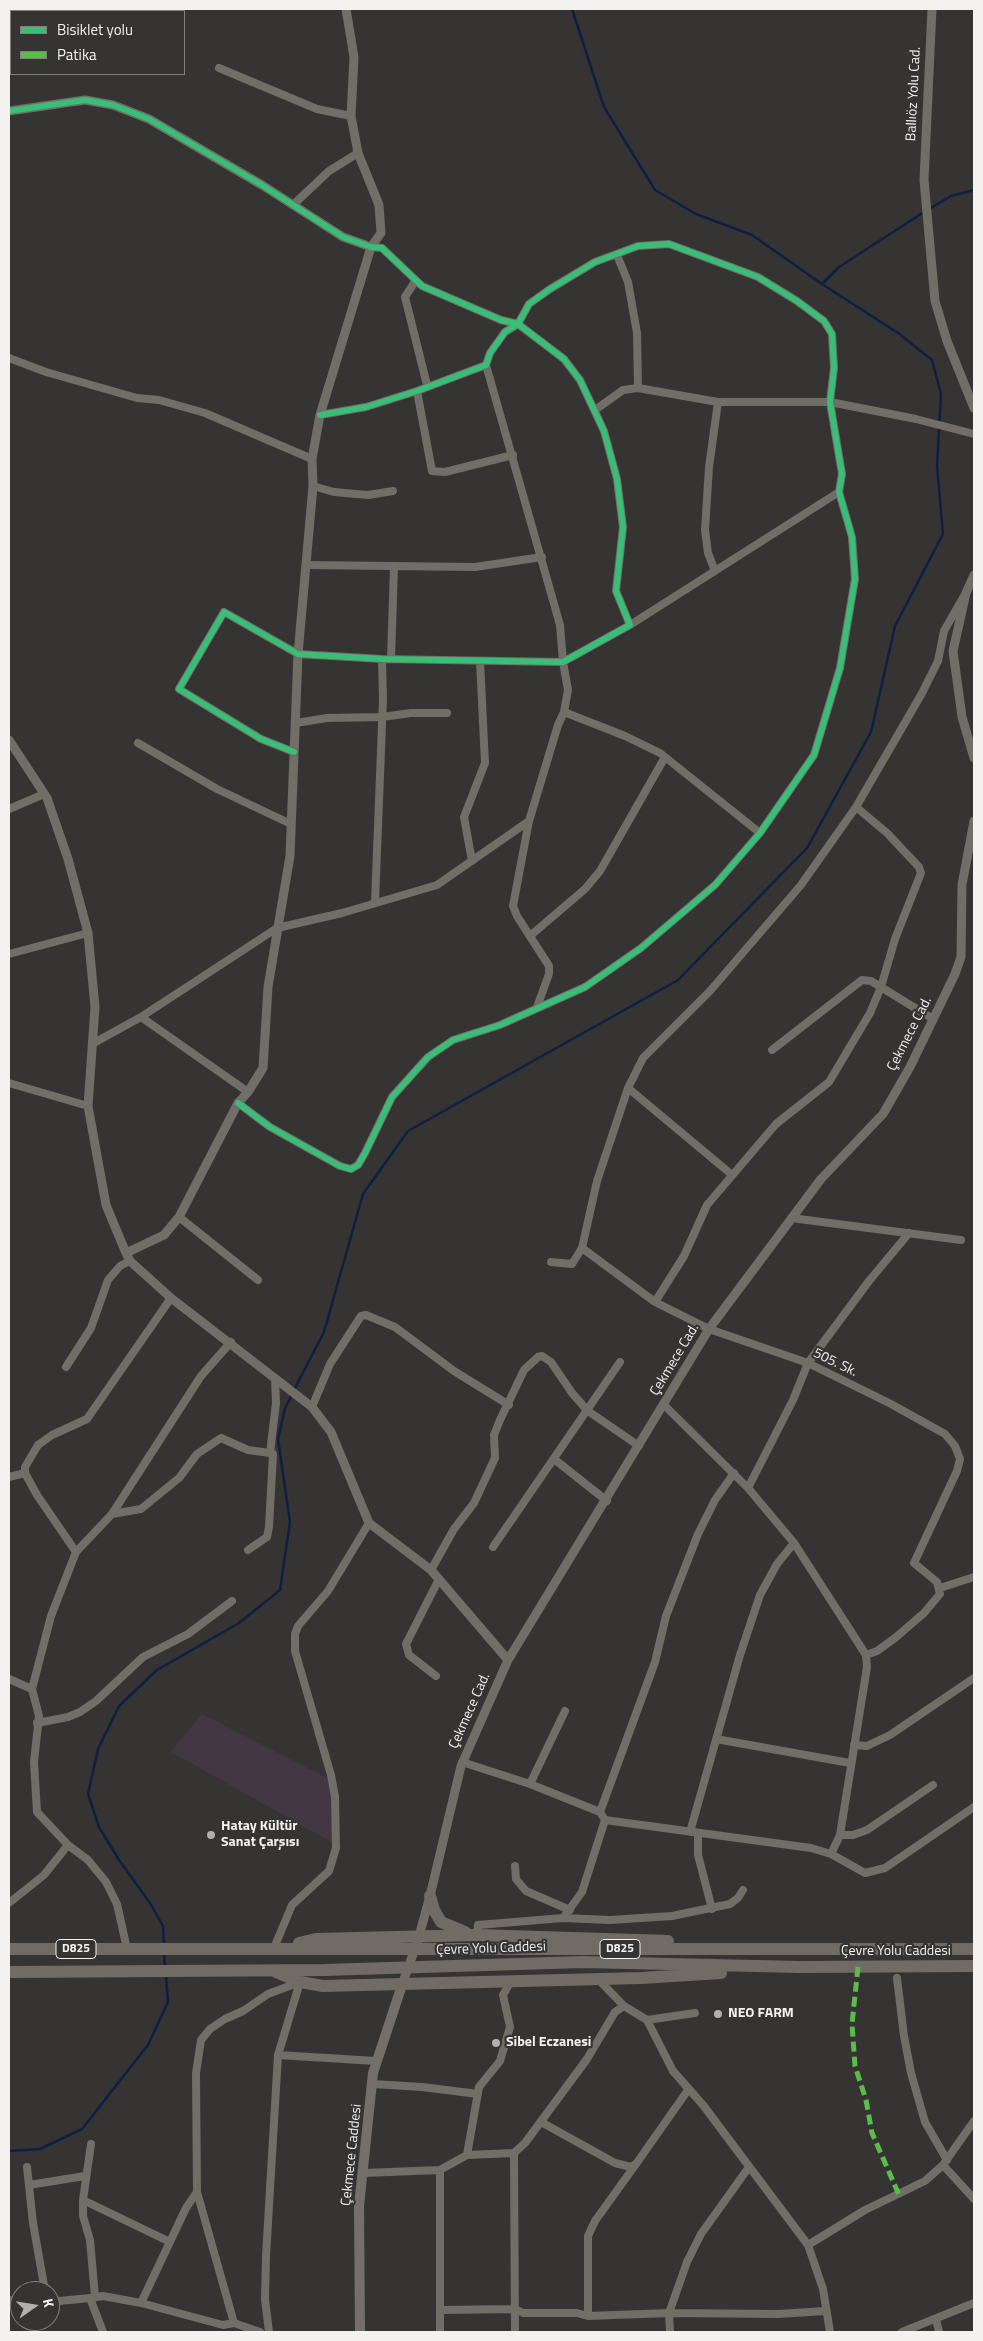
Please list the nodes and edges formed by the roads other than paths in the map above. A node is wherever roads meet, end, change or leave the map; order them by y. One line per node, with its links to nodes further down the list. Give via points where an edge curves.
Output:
1 (346, 9): 5 (street, via 354,57)
2 (932, 9): 19 (street, Ballıöz Yolu Cad., via 924,180 935,301)
3 (219, 68): 5 (street, via 316,109)
4 (9, 111): 7 (street, via 85,100 113,105 149,120)
5 (351, 116): 6 (street)
6 (358, 153): 7 (street, via 329,171); 8 (street, via 380,205 381,233)
7 (294, 204): 8 (street, via 343,236)
8 (371, 247): 10 (street, via 382,248); 21 (street)
9 (617, 255): 11 (street, via 595,262 550,289 529,304); 15 (street, via 628,282 637,333); 18 (street, via 638,246 669,244 758,277 797,301 824,321 832,334 834,368)
10 (416, 280): 11 (street, via 422,286 501,320); 14 (street, via 405,297)
11 (518, 324): 13 (street, via 505,332); 20 (street, via 564,359 580,380)
12 (9, 358): 24 (street, via 137,398 159,400 204,413)
13 (486, 364): 14 (street); 23 (street)
14 (427, 386): 16 (street)
15 (638, 388): 17 (street); 20 (street, via 623,390)
16 (417, 391): 21 (street, via 366,407); 23 (street, via 432,471 445,472)
17 (718, 402): 18 (street); 31 (street, via 705,530 708,553)
18 (830, 402): 22 (street); 27 (street, via 842,474)
19 (974, 408)
20 (595, 410): 34 (street, via 617,479 623,527 616,591)
21 (320, 415): 24 (street)
22 (974, 434)
23 (513, 456): 28 (street)
24 (312, 459): 25 (street)
25 (313, 486): 26 (street, via 334,492 368,495); 29 (street)
26 (393, 492)
27 (839, 492): 31 (street); 54 (street, via 852,537 855,579 840,668 814,755)
28 (542, 557): 30 (street, via 475,567); 38 (street, via 560,625)
29 (306, 565): 30 (street); 35 (street)
30 (394, 567): 36 (street)
31 (715, 571): 34 (street)
32 (974, 575): 33 (street)
33 (966, 593): 47 (street, via 953,651 962,717); 49 (street, via 944,631 938,661 921,695)
34 (630, 625): 38 (street)
35 (298, 654): 36 (street); 42 (street); 45 (street, via 224,612 179,689 261,739)
36 (386, 659): 37 (street); 41 (street)
37 (480, 661): 38 (street); 56 (street, via 485,763 464,817)
38 (563, 662): 39 (street, via 568,690)
39 (564, 712): 46 (street, via 625,736); 51 (street)
40 (447, 713): 41 (street)
41 (382, 716): 42 (street); 57 (street)
42 (296, 723): 45 (street)
43 (9, 740): 48 (street)
44 (138, 743): 53 (street, via 217,789)
45 (294, 752): 53 (street)
46 (665, 757): 54 (street); 60 (street, via 600,871 585,889)
47 (974, 758)
48 (44, 794): 50 (street); 59 (street, via 68,859)
49 (856, 807): 62 (street, via 887,833 919,867 920,873); 69 (street, via 801,885 710,991 643,1058)
50 (9, 809)
51 (529, 820): 56 (street); 60 (street, via 513,906)
52 (974, 821): 55 (street, Çekmece Cad.)
53 (291, 824): 58 (street, via 290,856)
54 (760, 833): 63 (street, via 715,884 641,948 585,987)
55 (970, 860): 65 (street, Çekmece Cad., via 962,885 961,957)
56 (472, 861): 57 (street, via 437,884)
57 (375, 902): 58 (street)
58 (277, 928): 64 (street); 70 (street, via 268,987 262,1068)
59 (88, 933): 61 (street); 66 (street, via 95,1007)
60 (530, 936): 63 (street, via 549,966)
61 (9, 954)
62 (881, 987): 65 (street); 67 (street, via 862,980); 73 (street, via 870,1013 830,1082 776,1124)
63 (537, 1007): 71 (street, via 500,1025 453,1040 428,1056 392,1097 366,1153 358,1165 351,1168 340,1166 270,1127)
64 (141, 1017): 66 (street); 70 (street)
65 (933, 1019): 75 (street, Çekmece Cad., via 883,1114 821,1179)
66 (92, 1044): 72 (street)
67 (772, 1050)
68 (9, 1083): 72 (street)
69 (628, 1088): 73 (street); 78 (street, via 597,1181)
70 (248, 1092): 71 (street)
71 (238, 1103): 74 (street)
72 (88, 1106): 79 (street, via 106,1205)
73 (731, 1174): 83 (street, via 707,1205 684,1256)
74 (179, 1217): 79 (street, via 164,1235); 81 (street)
75 (791, 1218): 76 (street); 84 (street, Çekmece Cad.)
76 (909, 1233): 77 (street); 87 (street, via 868,1281)
77 (961, 1240)
78 (582, 1248): 80 (street, via 572,1264); 83 (street, 505. Sk.)
79 (128, 1257): 82 (street); 88 (street, via 108,1280 91,1328)
80 (551, 1262)
81 (258, 1280)
82 (171, 1298): 85 (street); 97 (street, via 87,1418 38,1446 24,1467)
83 (655, 1302): 84 (street, 505. Sk.)
84 (709, 1329): 87 (street, 505. Sk.); 91 (street, Çekmece Cad.)
85 (231, 1342): 89 (street); 102 (street, via 201,1376)
86 (620, 1362): 93 (street)
87 (808, 1363): 100 (street, via 794,1400); 111 (street, 505. Sk., via 945,1434 958,1454 957,1471 914,1563 932,1576)
88 (66, 1367)
89 (275, 1378): 92 (street); 95 (street, via 276,1404)
90 (509, 1404): 92 (street, via 454,1371 395,1327 366,1314 361,1316 330,1364); 93 (street, via 524,1370 542,1356 559,1371); 108 (street, via 494,1435 495,1458 474,1503 454,1529)
91 (664, 1405): 94 (street, Çekmece Cad.); 98 (street)
92 (312, 1407): 103 (street, via 330,1432)
93 (588, 1411): 94 (street); 96 (street)
94 (639, 1446): 101 (street, Çekmece Cad.)
95 (270, 1453): 102 (street, via 248,1450 221,1438 197,1454 179,1478 141,1509); 106 (street, via 267,1537)
96 (554, 1458): 101 (street); 105 (street)
97 (25, 1473): 99 (street); 107 (street)
98 (734, 1473): 100 (street); 128 (street, via 715,1500 682,1572 654,1662)
99 (9, 1477)
100 (748, 1488): 104 (street)
101 (607, 1501): 114 (street, Çekmece Cad.)
102 (112, 1514): 107 (street)
103 (369, 1523): 108 (street); 143 (street, via 338,1578 295,1634 295,1651 331,1775 336,1848 330,1871 292,1905)
104 (794, 1543): 113 (street); 121 (street, via 777,1564 760,1595)
105 (493, 1547)
106 (248, 1550)
107 (76, 1552): 118 (street, via 51,1616)
108 (431, 1570): 110 (street)
109 (974, 1577): 111 (street)
110 (439, 1579): 114 (street); 115 (street, via 406,1644 409,1655)
111 (940, 1588): 113 (street, via 937,1599 924,1613 895,1638)
112 (232, 1600): 120 (street, via 188,1634 143,1657 80,1712)
113 (866, 1655): 122 (street, via 867,1667)
114 (508, 1660): 123 (street, Çekmece Cad.)
115 (436, 1676)
116 (974, 1678): 122 (street, via 890,1735 867,1746)
117 (9, 1679): 118 (street)
118 (32, 1689): 120 (street, via 38,1708)
119 (565, 1711): 125 (street)
120 (38, 1723): 132 (street, via 34,1762 37,1812)
121 (716, 1740): 124 (street); 130 (street)
122 (854, 1745): 124 (street)
123 (462, 1762): 125 (street); 136 (street, Çekmece Cad.)
124 (850, 1763): 131 (street)
125 (530, 1784): 128 (street)
126 (933, 1785): 131 (street, via 867,1830)
127 (974, 1807): 133 (street, via 876,1872 865,1873)
128 (600, 1812): 129 (street)
129 (605, 1820): 130 (street); 139 (street, via 582,1892)
130 (694, 1833): 133 (street, via 811,1848); 138 (street)
131 (840, 1835): 133 (street)
132 (68, 1845): 137 (street, via 44,1875); 145 (street, via 88,1860 106,1882 117,1904)
133 (831, 1854)
134 (515, 1866): 139 (street, via 516,1879 526,1891)
135 (742, 1890): 138 (street, via 730,1904)
136 (430, 1896): 141 (highway, via 441,1922); 142 (street, Çekmece Cad.)
137 (9, 1903)
138 (712, 1909): 140 (street, via 672,1916 610,1920)
139 (570, 1910): 140 (street)
140 (563, 1918): 141 (street, via 478,1926)
141 (477, 1935): 142 (highway); 147 (highway, via 634,1938)
142 (418, 1938): 143 (highway, via 316,1939); 154 (street, Çekmece Cad.)
143 (270, 1948): 145 (highway, Çevre Yolu Caddesi / D825); 147 (highway, Çevre Yolu Caddesi / D825)
144 (9, 1949): 145 (highway, Çevre Yolu Caddesi / D825)
145 (127, 1949)
146 (974, 1949): 147 (highway, Çevre Yolu Caddesi / D825)
147 (775, 1950)
148 (974, 1966): 149 (highway, Çevre Yolu Caddesi / D825)
149 (800, 1967): 150 (highway, Çevre Yolu Caddesi / D825, via 583,1962); 152 (highway)
150 (269, 1969): 151 (highway, Çevre Yolu Caddesi / D825); 155 (highway)
151 (9, 1972)
152 (597, 1978): 156 (highway); 157 (street)
153 (897, 1978): 170 (street, via 911,2073 925,2122)
154 (403, 1980): 155 (highway, via 323,1986); 156 (highway); 161 (main road, Çekmece Caddesi)
155 (300, 1982): 160 (street); 178 (street, via 268,1994 225,2019 201,2040 196,2073)
156 (511, 1982): 164 (street, via 503,1995 510,2027 500,2061)
157 (624, 2006): 159 (street); 166 (street, via 615,2012 587,2059)
158 (695, 2013): 159 (street)
159 (647, 2020): 163 (street, via 673,2071)
160 (278, 2055): 161 (street); 198 (street, via 266,2256 265,2299)
161 (376, 2060): 162 (main road, Çekmece Caddesi)
162 (373, 2084): 164 (street, via 422,2086); 175 (main road, Çekmece Caddesi)
163 (688, 2090): 171 (street); 173 (street)
164 (478, 2094): 169 (street)
165 (974, 2121): 170 (street)
166 (541, 2122): 168 (street); 171 (street, via 615,2163 625,2166)
167 (91, 2144): 176 (street)
168 (514, 2153): 169 (street); 188 (street)
169 (467, 2155): 174 (street)
170 (945, 2162): 179 (street); 182 (street, via 920,2185 865,2210)
171 (636, 2164): 192 (street, via 588,2236)
172 (27, 2167): 177 (street)
173 (749, 2167): 182 (street); 191 (street, via 701,2234)
174 (440, 2170): 175 (street); 189 (street)
175 (364, 2173): 199 (main road, Çekmece Caddesi, via 359,2206)
176 (85, 2176): 177 (street); 180 (street)
177 (29, 2185): 183 (street, via 32,2223)
178 (197, 2192): 181 (street); 194 (street)
179 (974, 2199)
180 (83, 2200): 181 (street); 184 (street, via 90,2240)
181 (170, 2242): 186 (street)
182 (808, 2245): 190 (street, via 823,2289)
183 (43, 2281)
184 (93, 2298): 185 (street); 186 (street, via 103,2296); 196 (street)
185 (60, 2302)
186 (141, 2303): 195 (street)
187 (974, 2303): 193 (street)
188 (515, 2309): 189 (street); 192 (street); 201 (street)
189 (441, 2310): 200 (street)
190 (825, 2311): 191 (street); 203 (street)
191 (669, 2313): 192 (street); 202 (street)
192 (588, 2316)
193 (936, 2319): 204 (street); 205 (street)
194 (234, 2323): 195 (street); 197 (street)
195 (223, 2329)
196 (103, 2332)
197 (260, 2332)
198 (269, 2332)
199 (360, 2332)
200 (440, 2332)
201 (515, 2332)
202 (670, 2332)
203 (830, 2332)
204 (902, 2332)
205 (939, 2332)

